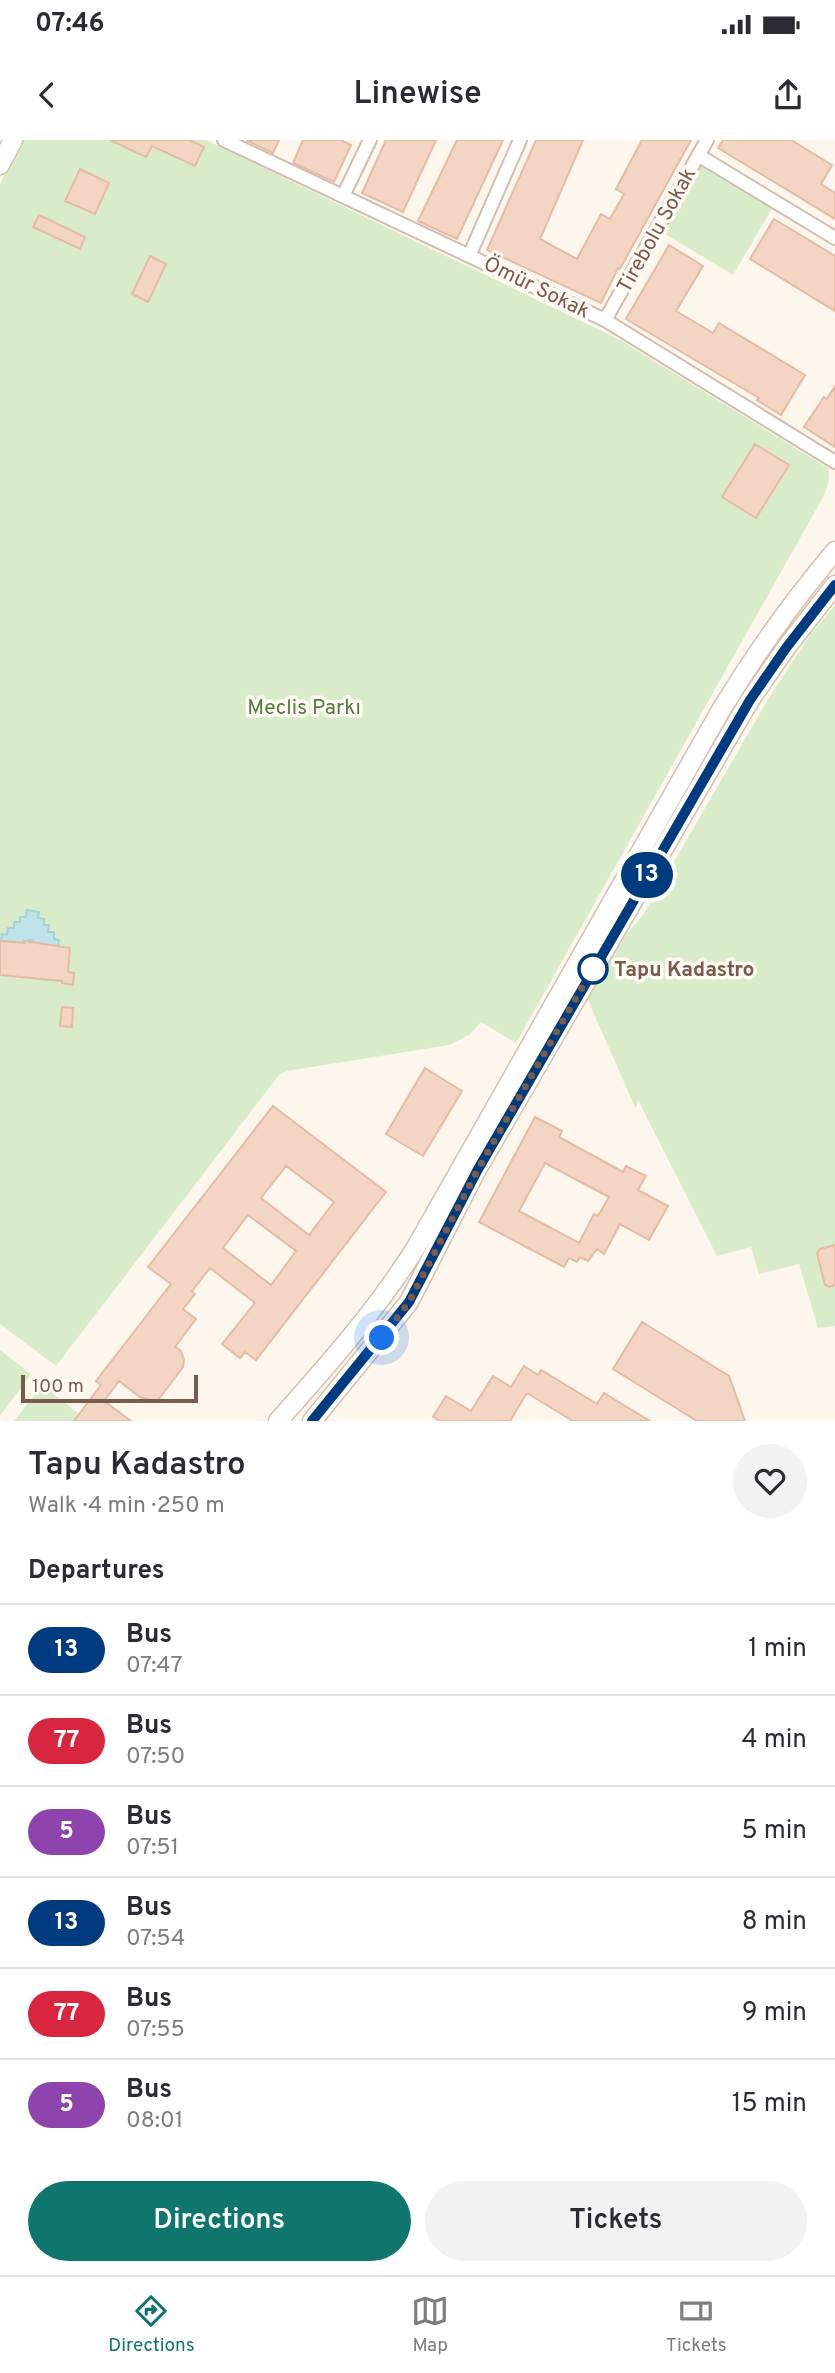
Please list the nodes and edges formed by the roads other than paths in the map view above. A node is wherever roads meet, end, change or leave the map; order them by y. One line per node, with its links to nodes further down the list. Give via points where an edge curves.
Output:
1 (13, 140): 7 (main road)
2 (224, 140): 8 (street, Ömür Sokak)
3 (370, 140): 8 (street)
4 (520, 140): 10 (street)
5 (707, 140): 6 (street, Tirebolu Sokak)
6 (698, 155): 9 (street); 11 (street, Tirebolu Sokak)
7 (0, 165)
8 (343, 196): 10 (street, Ömür Sokak)
9 (835, 239)
10 (470, 254): 11 (street, Ömür Sokak)
11 (606, 320): 12 (street, Ömür Sokak)
12 (835, 462)
13 (835, 551): 15 (main road, via 763,644 721,710)
14 (835, 585): 16 (main road, via 750,700 483,1160)
15 (391, 1287): 16 (main road); 17 (main road)
16 (409, 1302): 18 (main road)
17 (377, 1305): 18 (main road); 19 (main road)
18 (396, 1321): 20 (main road)
19 (278, 1421)
20 (312, 1421)

